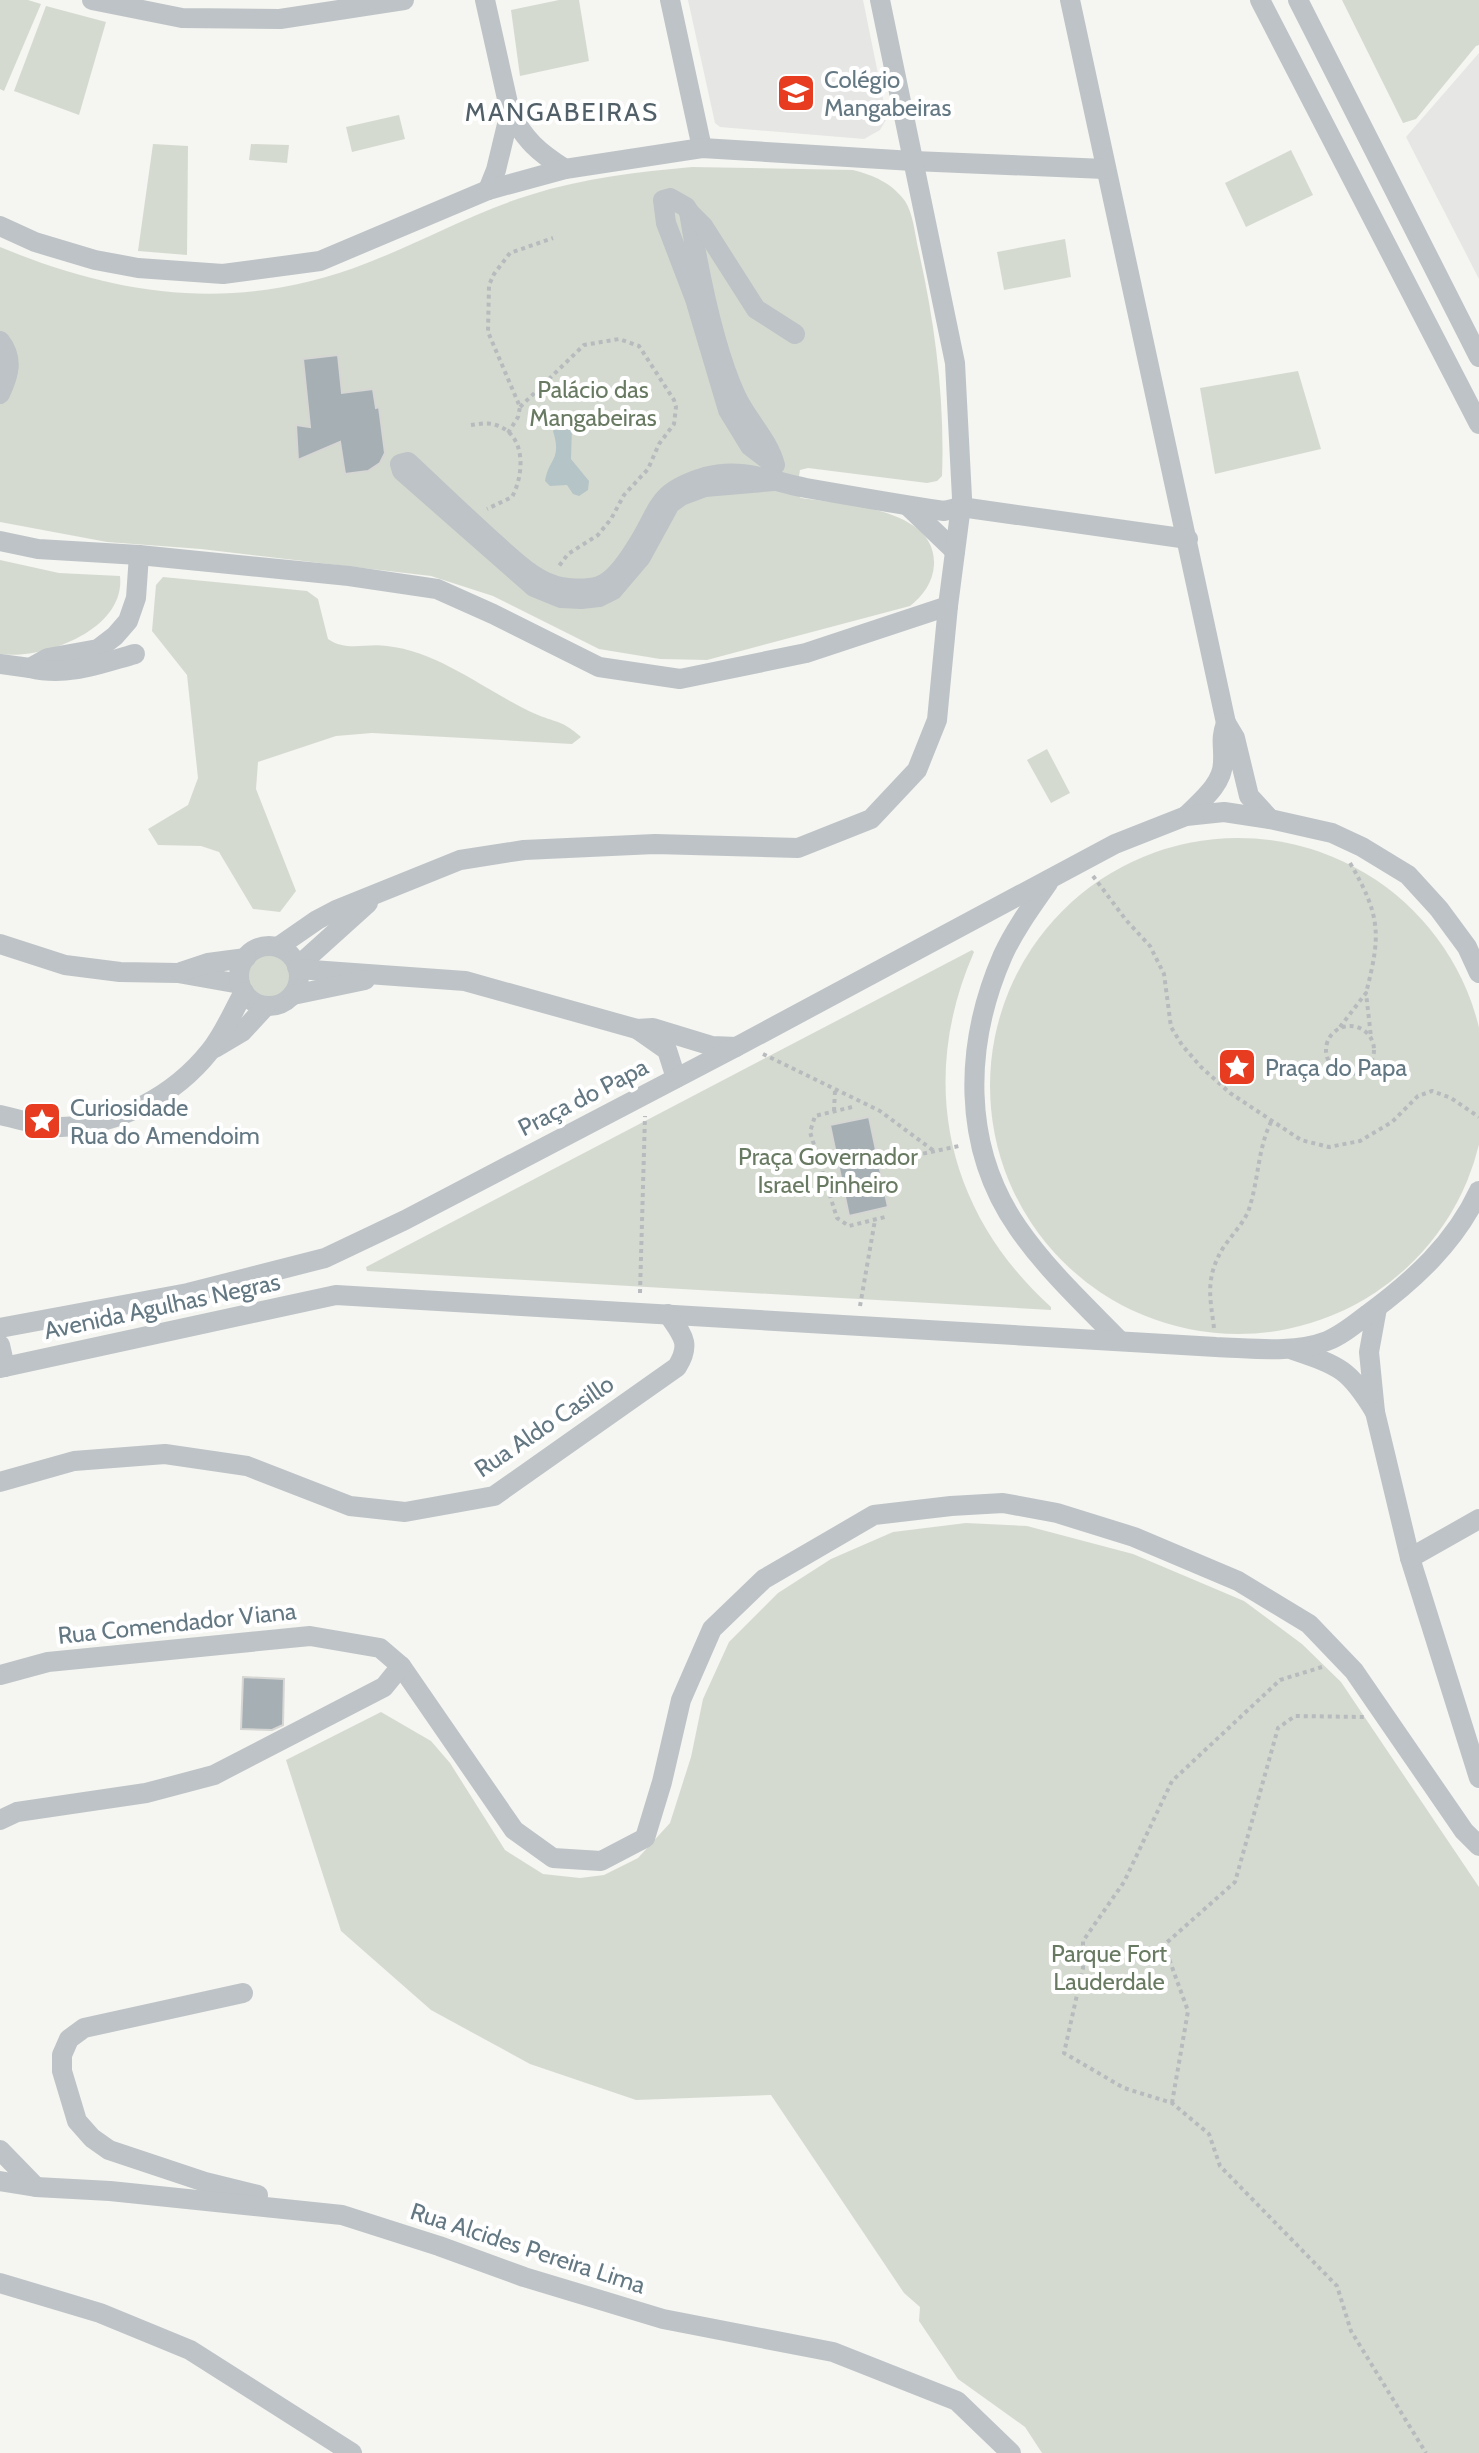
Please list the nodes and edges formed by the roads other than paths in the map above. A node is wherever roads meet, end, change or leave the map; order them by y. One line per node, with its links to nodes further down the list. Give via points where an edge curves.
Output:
1 (92, 0): 2 (street, via 182,18 280,19)
2 (404, 0)
3 (485, 0): 9 (street)
4 (670, 0): 10 (street)
5 (880, 0): 11 (street)
6 (1070, 0): 13 (street)
7 (1298, 0): 19 (street)
8 (1266, 2): 20 (street)
9 (510, 112): 12 (street, via 536,151); 14 (street)
10 (702, 148): 11 (street); 12 (street)
11 (913, 161): 13 (street); 25 (street, via 955,363)
12 (565, 169): 14 (street)
13 (1105, 169): 26 (street)
14 (488, 190): 16 (street, via 320,261 223,274 95,260)
15 (689, 212): 17 (street, via 756,309); 23 (street, via 733,388 772,451); 23 (street, via 670,198 663,200 728,410)
16 (0, 226)
17 (795, 334)
18 (0, 341): 21 (street, via 10,359)
19 (1478, 351): 20 (street)
20 (1449, 363): 22 (street)
21 (0, 394)
22 (1479, 424)
23 (775, 473): 23 (street, via 723,474 674,489 607,582 583,588 547,583 408,462 400,464 527,582 546,594 581,599 613,590 641,557 670,504 681,496); 24 (street); 25 (street, via 946,497)
24 (908, 506): 25 (street, via 944,511); 28 (street)
25 (961, 507): 26 (street); 28 (street)
26 (1188, 539): 34 (street)
27 (0, 541): 29 (street, via 38,549)
28 (955, 551): 30 (street)
29 (139, 555): 30 (street, via 437,589 599,667 680,679 806,653); 33 (street, via 136,598 128,621 115,636 98,649 48,658)
30 (948, 606): 38 (street, via 937,720 917,770 871,819 798,848 655,844 498,854 460,860)
31 (135, 654): 33 (street, via 78,670 49,673)
32 (0, 664): 33 (street)
33 (30, 668)
34 (1226, 723): 35 (street, via 1220,739 1224,763 1219,780); 36 (street, via 1235,738 1249,796)
35 (1186, 816): 36 (street, Praça do Papa, via 1224,812); 37 (street, Praça do Papa, via 1115,844)
36 (1270, 819): 44 (street, Praça do Papa, via 1332,833 1408,875 1467,947)
37 (1052, 878): 50 (street, Praça do Papa); 60 (street, via 1009,944 991,991 978,1033 974,1105 981,1144 1016,1227)
38 (382, 890): 40 (street, via 317,920); 42 (street)
39 (0, 944): 43 (street, via 65,965)
40 (278, 947): 41 (street, via 260,948); 42 (street)
41 (246, 958): 43 (street); 46 (street)
42 (298, 968): 45 (street); 47 (street)
43 (178, 973): 46 (street)
44 (1479, 973)
45 (388, 975): 47 (street); 49 (street, via 465,981)
46 (242, 988): 48 (street); 51 (street)
47 (293, 995): 48 (street)
48 (266, 1006): 51 (street, via 242,1032)
49 (637, 1029): 50 (street); 52 (street, via 667,1050)
50 (736, 1047): 52 (street, Praça do Papa)
51 (212, 1050): 53 (street, via 160,1096 121,1117 59,1127)
52 (676, 1078): 55 (street, Praça do Papa)
53 (0, 1115)
54 (1479, 1191): 57 (street, via 1453,1235 1426,1266)
55 (325, 1258): 56 (street); 59 (street, Avenida Agulhas Negras, via 188,1293)
56 (336, 1295): 58 (street); 63 (street, Avenida Agulhas Negras)
57 (1377, 1308): 62 (street, via 1326,1341); 64 (street, via 1369,1352)
58 (668, 1314): 60 (street); 65 (street, Rua Aldo Casillo, via 685,1340 686,1353 677,1367 494,1496 405,1512 350,1506 247,1466 165,1454 74,1461)
59 (0, 1328)
60 (1120, 1341): 62 (street)
61 (0, 1345): 63 (street)
62 (1289, 1348): 64 (street, via 1346,1372)
63 (2, 1368)
64 (1375, 1412): 67 (street)
65 (0, 1482)
66 (1479, 1519): 67 (street)
67 (1410, 1558): 70 (street)
68 (401, 1666): 69 (street, Rua Comendador Viana, via 380,1648 310,1636 48,1662); 71 (street, via 384,1687 214,1775 146,1793 17,1812); 72 (street, via 514,1830 553,1858 601,1861 645,1838 681,1700 712,1629 764,1579 874,1515 1003,1503 1134,1537 1238,1581 1309,1624 1354,1671)
69 (0, 1675)
70 (1479, 1778)
71 (0, 1820)
72 (1479, 1846)
73 (243, 1993): 77 (street, via 84,2028 69,2039 62,2071 77,2121 109,2150)
74 (0, 2150): 76 (street)
75 (0, 2181): 76 (street, Rua Alcides Pereira Lima)
76 (36, 2187): 77 (street, Rua Alcides Pereira Lima)
77 (311, 2211): 80 (street, Rua Alcides Pereira Lima, via 342,2215 663,2319 833,2352 957,2401)
78 (0, 2283): 79 (street, via 100,2313 190,2350)
79 (352, 2453)
80 (1011, 2453)

